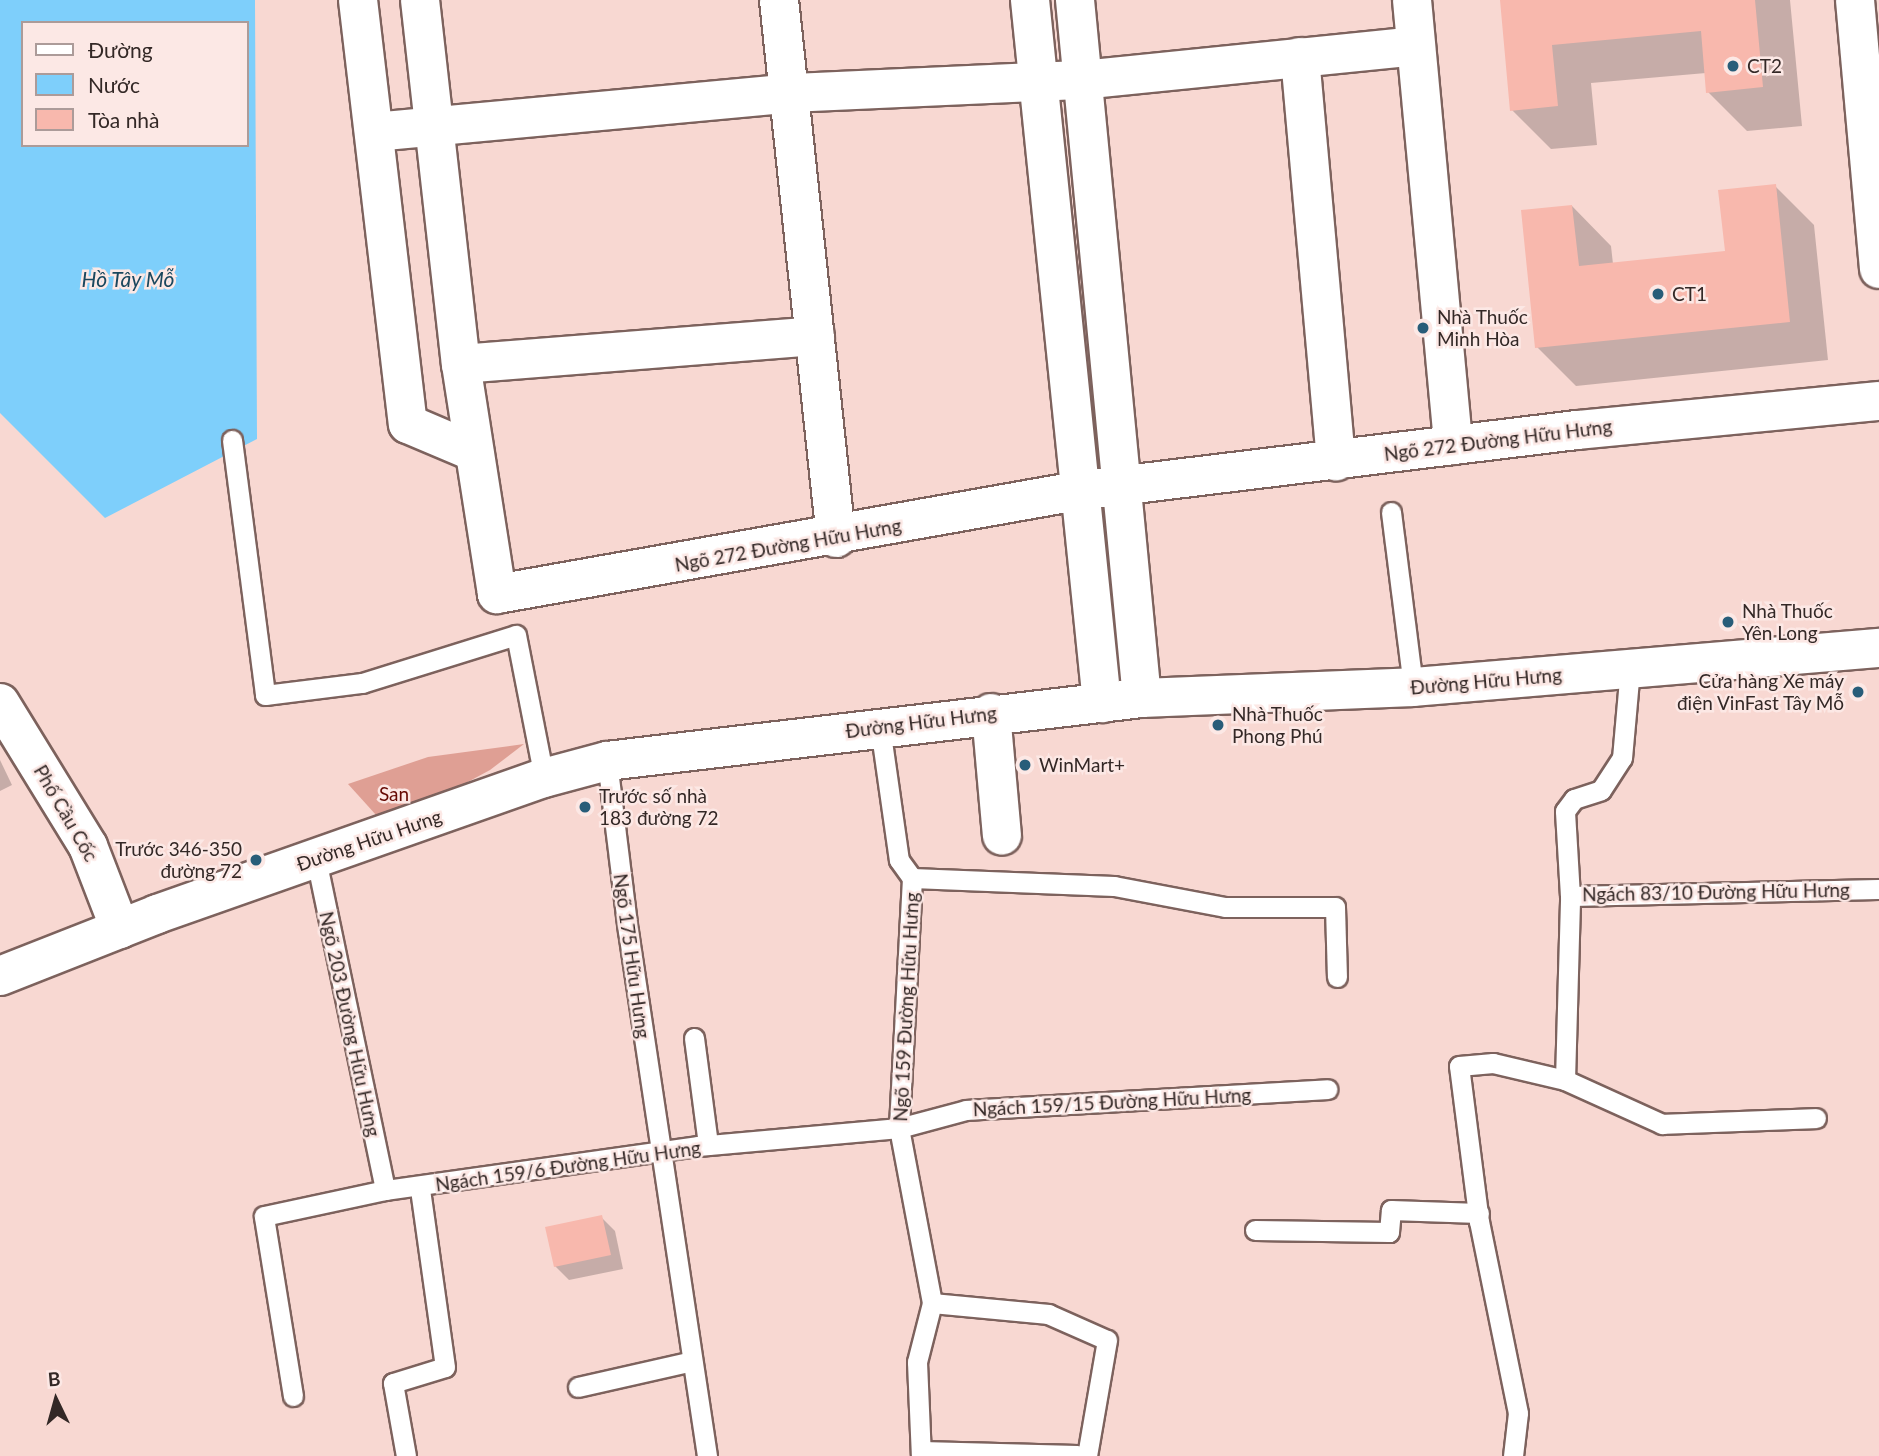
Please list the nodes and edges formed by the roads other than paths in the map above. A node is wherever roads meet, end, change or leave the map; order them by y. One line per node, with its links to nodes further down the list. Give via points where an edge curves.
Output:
1 (358, 0): 15 (street)
2 (420, 0): 14 (street)
3 (779, 0): 13 (street)
4 (1030, 0): 12 (street)
5 (1075, 0): 11 (street)
6 (1412, 0): 9 (street)
7 (1855, 0): 8 (street)
8 (1870, 45): 16 (street)
9 (1415, 46): 10 (street); 22 (street)
10 (1300, 57): 11 (street); 24 (street)
11 (1082, 80): 12 (street); 25 (street)
12 (1038, 83): 13 (street); 26 (street)
13 (791, 93): 14 (street); 18 (street)
14 (434, 128): 15 (street); 19 (street)
15 (374, 132): 23 (street, via 408,424)
16 (1876, 181): 17 (street)
17 (1879, 270)
18 (815, 336): 19 (street); 28 (street)
19 (461, 365): 23 (street)
20 (1879, 401): 22 (street, Ngõ 272 Đường Hữu Hưng)
21 (232, 440): 38 (lane, via 265,695 362,683 516,635)
22 (1453, 445): 24 (street, Ngõ 272 Đường Hữu Hưng)
23 (474, 452): 28 (street, Ngõ 272 Đường Hữu Hưng, via 497,594)
24 (1336, 460): 25 (street, Ngõ 272 Đường Hữu Hưng)
25 (1119, 487): 26 (street, Ngõ 272 Đường Hữu Hưng); 32 (street)
26 (1077, 491): 28 (street, Ngõ 272 Đường Hữu Hưng); 34 (street)
27 (1391, 512): 31 (lane)
28 (836, 537)
29 (1879, 649): 30 (street, Đường Hữu Hưng)
30 (1630, 668): 31 (street, Đường Hữu Hưng); 43 (lane, via 1622,758 1601,790 1574,799 1565,811)
31 (1413, 687): 32 (street, Đường Hữu Hưng)
32 (1142, 698): 34 (street, Đường Hữu Hưng)
33 (0, 703): 44 (street, Phố Cầu Cốc, via 88,846)
34 (1102, 703): 35 (street, Đường Hữu Hưng)
35 (991, 713): 36 (street, Đường Hữu Hưng); 39 (street)
36 (880, 727): 37 (street, Đường Hữu Hưng); 41 (lane, Ngõ 159 Đường Hữu Hưng, via 899,860)
37 (607, 761): 38 (street, Đường Hữu Hưng); 53 (lane, Ngõ 175 Hữu Hưng)
38 (544, 778): 40 (street, Đường Hữu Hưng)
39 (1002, 836)
40 (316, 859): 44 (street, Đường Hữu Hưng); 55 (lane, Ngõ 203 Đường Hữu Hưng)
41 (912, 878): 46 (lane, via 1114,886 1225,908 1335,907); 51 (lane, Ngõ 159 Đường Hữu Hưng)
42 (1879, 889): 43 (lane, Ngách 83/10 Đường Hữu Hưng)
43 (1570, 896): 48 (lane, Ngách 83/10 Đường Hữu Hưng)
44 (120, 929): 45 (street, Đường Hữu Hưng)
45 (0, 976)
46 (1337, 977)
47 (694, 1038): 52 (lane)
48 (1565, 1080): 50 (lane, via 1662,1124); 56 (lane, via 1493,1063 1459,1066)
49 (1327, 1089): 51 (lane, Ngách 159/15 Đường Hữu Hưng, via 966,1110)
50 (1816, 1118)
51 (899, 1128): 52 (lane, Ngách 159/6 Đường Hữu Hưng); 58 (lane, Ngõ 159 Đường Hữu Hưng)
52 (708, 1145): 53 (lane, Ngách 159/6 Đường Hữu Hưng)
53 (660, 1151): 54 (lane, Ngách 159/6 Đường Hữu Hưng); 59 (lane, Ngõ 175 Hữu Hưng)
54 (420, 1188): 55 (lane); 64 (lane, Ngách 159/6 Đường Hữu Hưng, via 445,1367 393,1383)
55 (385, 1190): 61 (lane, via 264,1216)
56 (1479, 1213): 57 (lane, via 1391,1210 1389,1232); 66 (lane, via 1518,1413)
57 (1255, 1230)
58 (932, 1303): 62 (lane, Ngõ 159 Đường Hữu Hưng, via 918,1362); 63 (lane, via 1048,1314 1106,1339)
59 (692, 1361): 60 (lane); 65 (lane, Ngõ 175 Hữu Hưng)
60 (578, 1387)
61 (293, 1396)
62 (921, 1453): 63 (lane)
63 (1082, 1455)
64 (406, 1456)
65 (707, 1456)
66 (1513, 1456)

